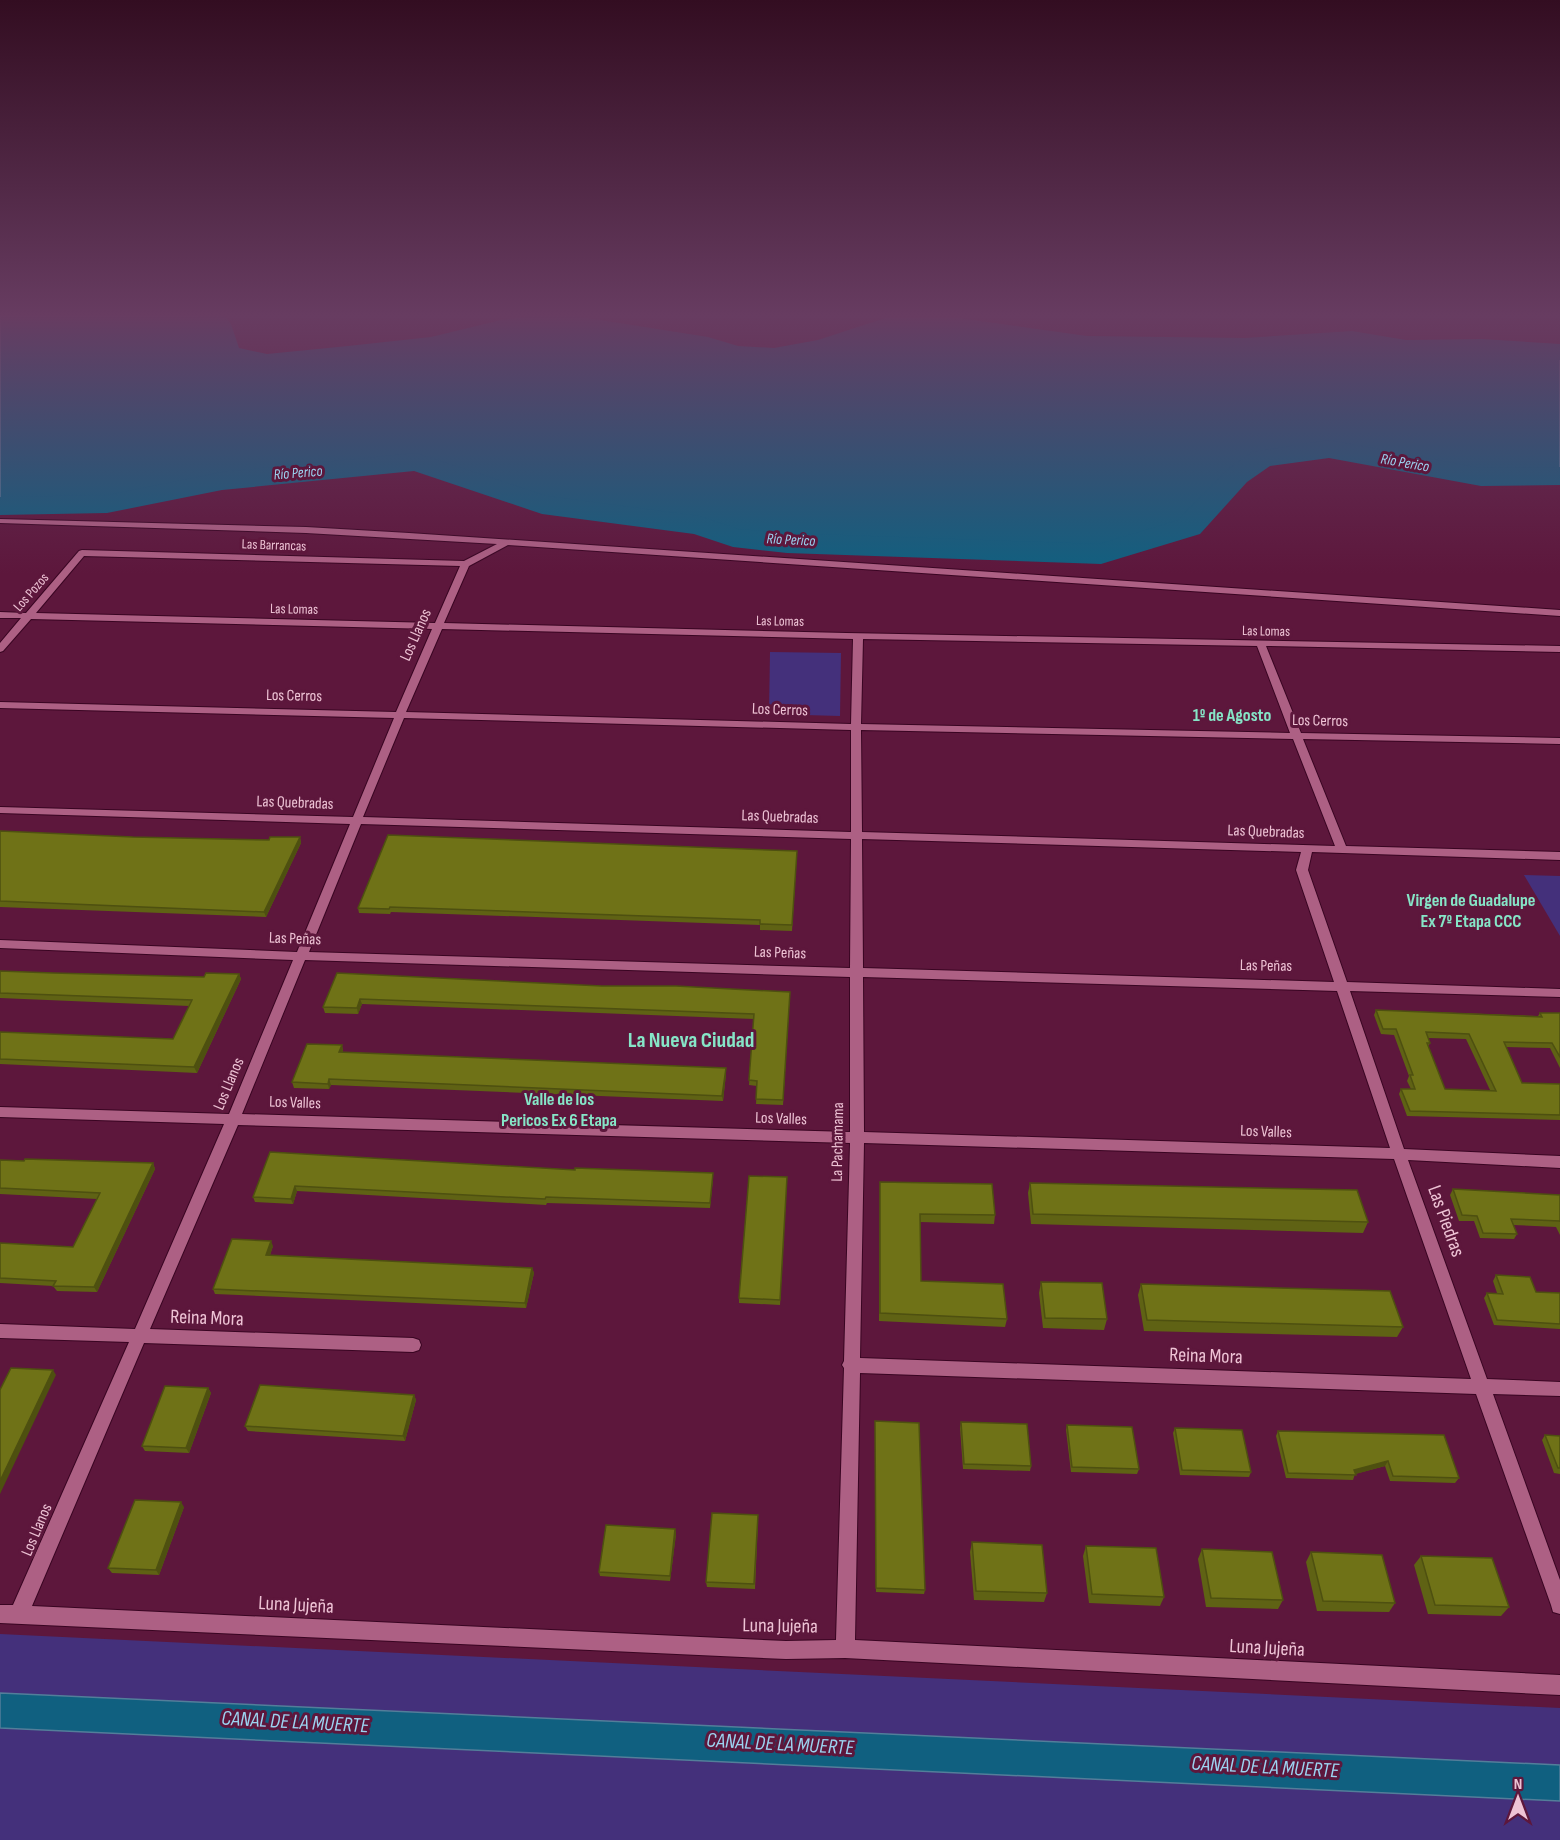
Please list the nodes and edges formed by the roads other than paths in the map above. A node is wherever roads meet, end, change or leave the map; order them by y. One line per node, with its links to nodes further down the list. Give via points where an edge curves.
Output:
1 (0, 521): 2 (street, via 306,530)
2 (506, 543): 4 (street); 5 (street)
3 (82, 553): 4 (street, Las Barrancas); 7 (street, Los Pozos)
4 (465, 564): 8 (street, Los Llanos)
5 (1560, 613)
6 (0, 615): 7 (street, Las Lomas)
7 (28, 616): 8 (street, Las Lomas); 11 (street, Los Pozos)
8 (438, 626): 9 (street, Las Lomas); 14 (street, Los Llanos)
9 (858, 636): 10 (street, Las Lomas); 15 (street, La Pachamama)
10 (1261, 645): 12 (street, Las Lomas); 16 (street)
11 (0, 649)
12 (1560, 650)
13 (0, 705): 14 (street, Los Cerros)
14 (399, 714): 15 (street, Los Cerros); 19 (street, Los Llanos)
15 (856, 727): 16 (street, Los Cerros); 20 (street, La Pachamama)
16 (1296, 736): 17 (street, Los Cerros); 22 (street)
17 (1560, 741)
18 (0, 810): 19 (street, Las Quebradas)
19 (358, 822): 20 (street, Las Quebradas); 25 (street, Los Llanos)
20 (856, 835): 21 (street, Las Quebradas); 26 (street, La Pachamama)
21 (1307, 850): 22 (street, Las Quebradas); 27 (street, Las Piedras, via 1302,870)
22 (1342, 850): 23 (street, Las Quebradas)
23 (1560, 856)
24 (0, 944): 25 (street, Las Peñas)
25 (300, 956): 26 (street, Las Peñas); 30 (street, Los Llanos)
26 (858, 972): 27 (street, Las Peñas); 31 (street, La Pachamama)
27 (1341, 985): 28 (street, Las Peñas); 32 (street, Las Piedras)
28 (1560, 993)
29 (0, 1112): 30 (street, Los Valles)
30 (233, 1119): 31 (street, Los Valles); 35 (street, Los Llanos)
31 (857, 1139): 32 (street, Los Valles); 37 (street, La Pachamama)
32 (1399, 1154): 33 (street, Los Valles); 38 (street, Las Piedras)
33 (1560, 1162)
34 (0, 1331): 35 (street, Reina Mora)
35 (139, 1336): 36 (street, Reina Mora); 41 (street, Los Llanos)
36 (413, 1345)
37 (850, 1365): 38 (street, Reina Mora); 42 (street, La Pachamama)
38 (1482, 1386): 39 (street, Reina Mora); 40 (street, Las Piedras)
39 (1560, 1389)
40 (1560, 1605)
41 (10, 1614): 42 (street, Luna Jujeña, via 786,1650)
42 (845, 1649): 43 (street, Luna Jujeña)
43 (1560, 1685)

